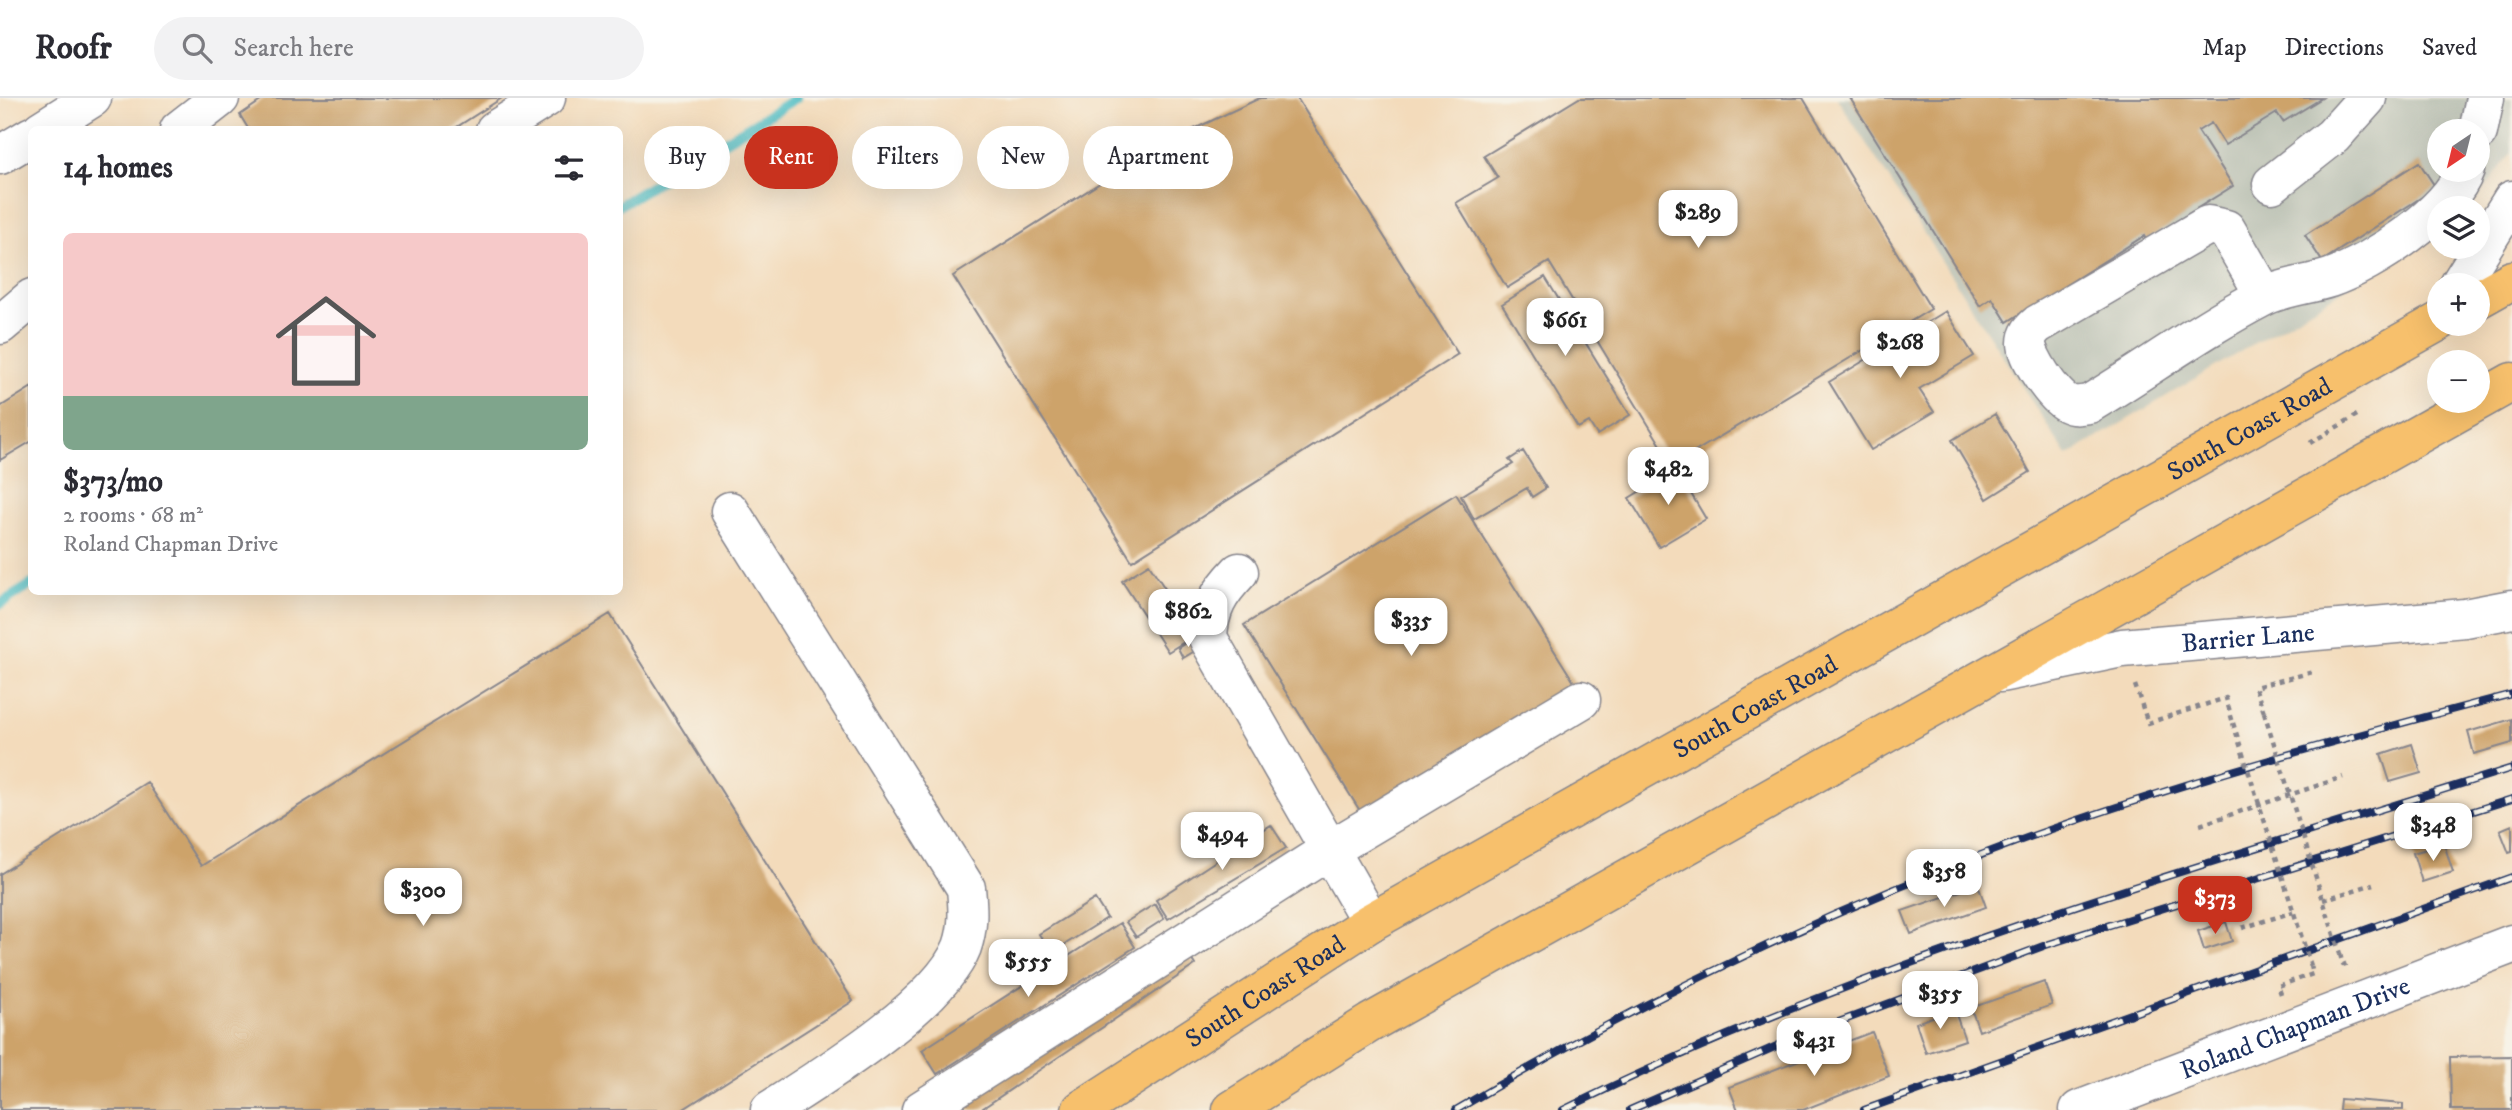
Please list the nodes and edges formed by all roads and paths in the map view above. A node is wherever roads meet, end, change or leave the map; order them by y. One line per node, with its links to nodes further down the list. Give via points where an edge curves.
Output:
1 (92, 98): 7 (street)
2 (220, 98): 8 (street)
3 (546, 98): 9 (street)
4 (2367, 98): 13 (street, via 2333,136)
5 (2485, 98): 6 (street)
6 (2481, 119)
7 (47, 126)
8 (184, 126)
9 (501, 126)
10 (28, 138): 11 (street)
11 (0, 155)
12 (2460, 182): 18 (street, via 2436,212 2362,264)
13 (2272, 184)
14 (2512, 200): 15 (street)
15 (2466, 273)
16 (2512, 280): 17 (highway)
17 (2490, 292)
18 (2265, 296): 18 (street, via 2090,404 2076,406 2064,401 2029,354 2027,342 2038,324 2208,225 2226,229)
19 (28, 301): 20 (street)
20 (0, 325)
21 (2427, 326): 38 (highway, South Coast Road)
22 (2512, 382): 27 (highway)
23 (730, 511): 43 (street, via 967,888 969,921 961,949 922,998 888,1028)
24 (1239, 572): 34 (street, via 1219,594 1208,616 1208,638)
25 (2512, 609): 26 (street, Barrier Lane, via 2465,618)
26 (2122, 648): 27 (street, Barrier Lane); 32 (path, bridge, via 2148,723 2226,698)
27 (1985, 677): 46 (highway, via 1370,1023)
28 (1581, 700): 34 (street)
29 (2264, 712): 31 (path, bridge)
30 (2343, 777): 31 (path)
31 (2290, 794): 32 (path); 36 (path, bridge)
32 (2259, 804): 33 (path); 37 (path, bridge)
33 (2200, 825)
34 (1331, 849): 38 (street); 44 (street)
35 (2373, 884): 36 (path)
36 (2323, 900): 41 (path, bridge)
37 (2293, 912): 39 (path); 42 (path, bridge)
38 (1371, 922): 45 (highway, South Coast Road)
39 (2242, 928)
40 (2512, 944): 47 (street, Roland Chapman Drive)
41 (2340, 954)
42 (2311, 966)
43 (771, 1110)
44 (921, 1110)
45 (1081, 1110)
46 (1232, 1110)
47 (2079, 1110)

